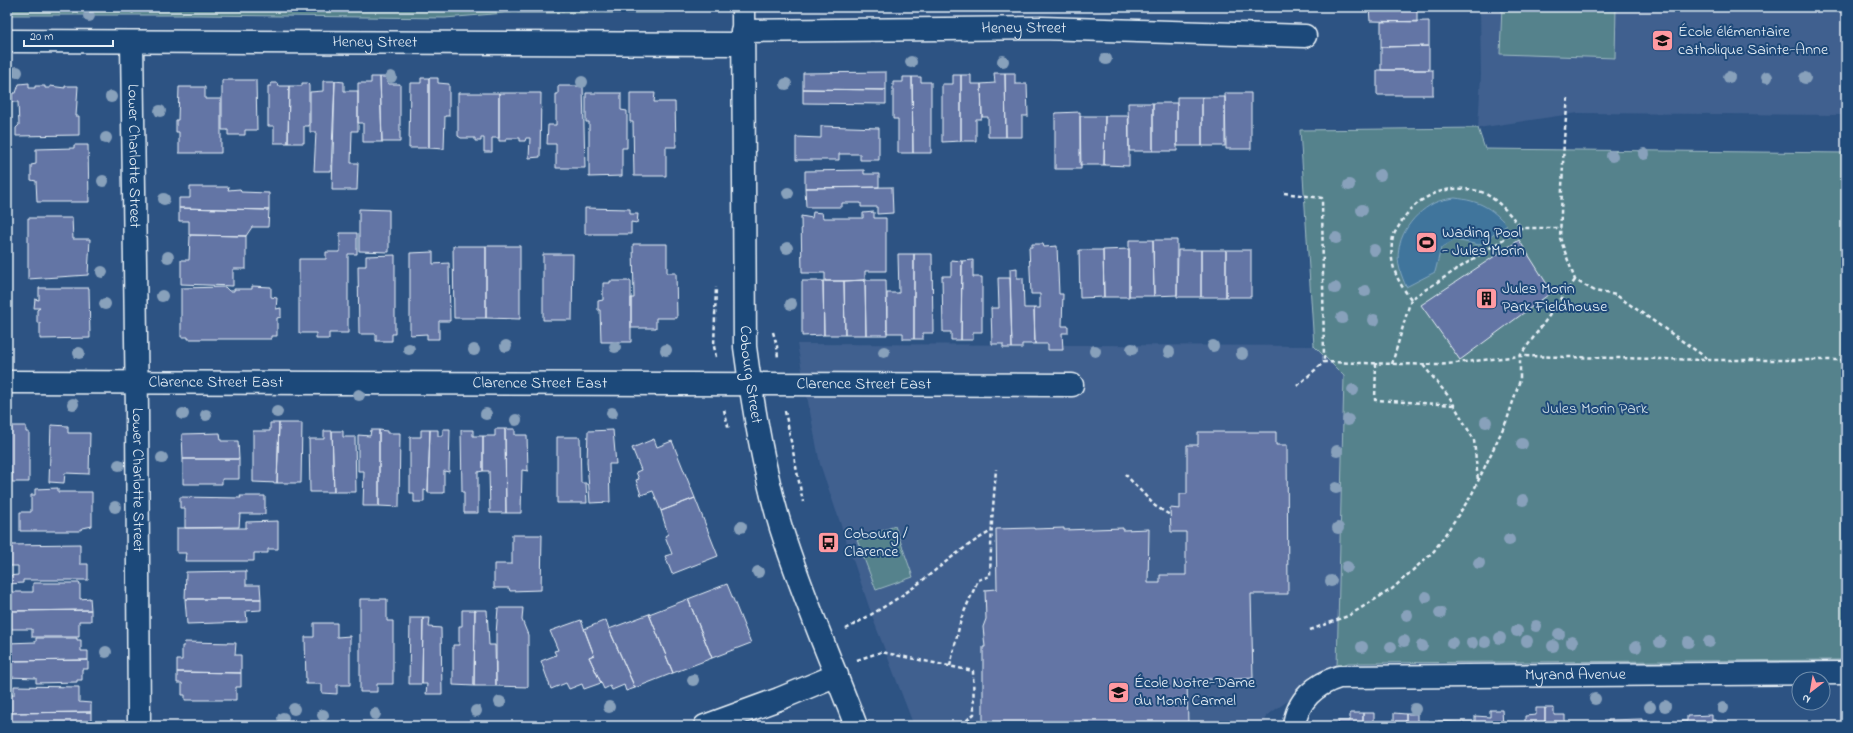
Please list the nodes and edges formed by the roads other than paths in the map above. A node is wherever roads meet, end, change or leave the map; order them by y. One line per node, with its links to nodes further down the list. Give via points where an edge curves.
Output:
1 (743, 7): 3 (street, Cobourg Street)
2 (1305, 36): 3 (street, Heney Street, via 1041,28)
3 (742, 38): 5 (street, Heney Street); 8 (street, Cobourg Street, via 745,347)
4 (7, 41): 5 (street, Heney Street)
5 (132, 42): 7 (street, Lower Charlotte Street)
6 (7, 382): 7 (street, Clarence Street East)
7 (137, 382): 8 (street, Clarence Street East); 12 (street, Lower Charlotte Street)
8 (750, 384): 9 (street, Clarence Street East); 10 (street, Cobourg Street, via 778,516)
9 (1072, 385)
10 (836, 672): 13 (street, via 779,699); 14 (street, Cobourg Street)
11 (1846, 673): 15 (street, Myrand Avenue, via 1352,676 1328,681 1310,693 1303,702)
12 (139, 726)
13 (705, 726)
14 (856, 726)
15 (1294, 726)

